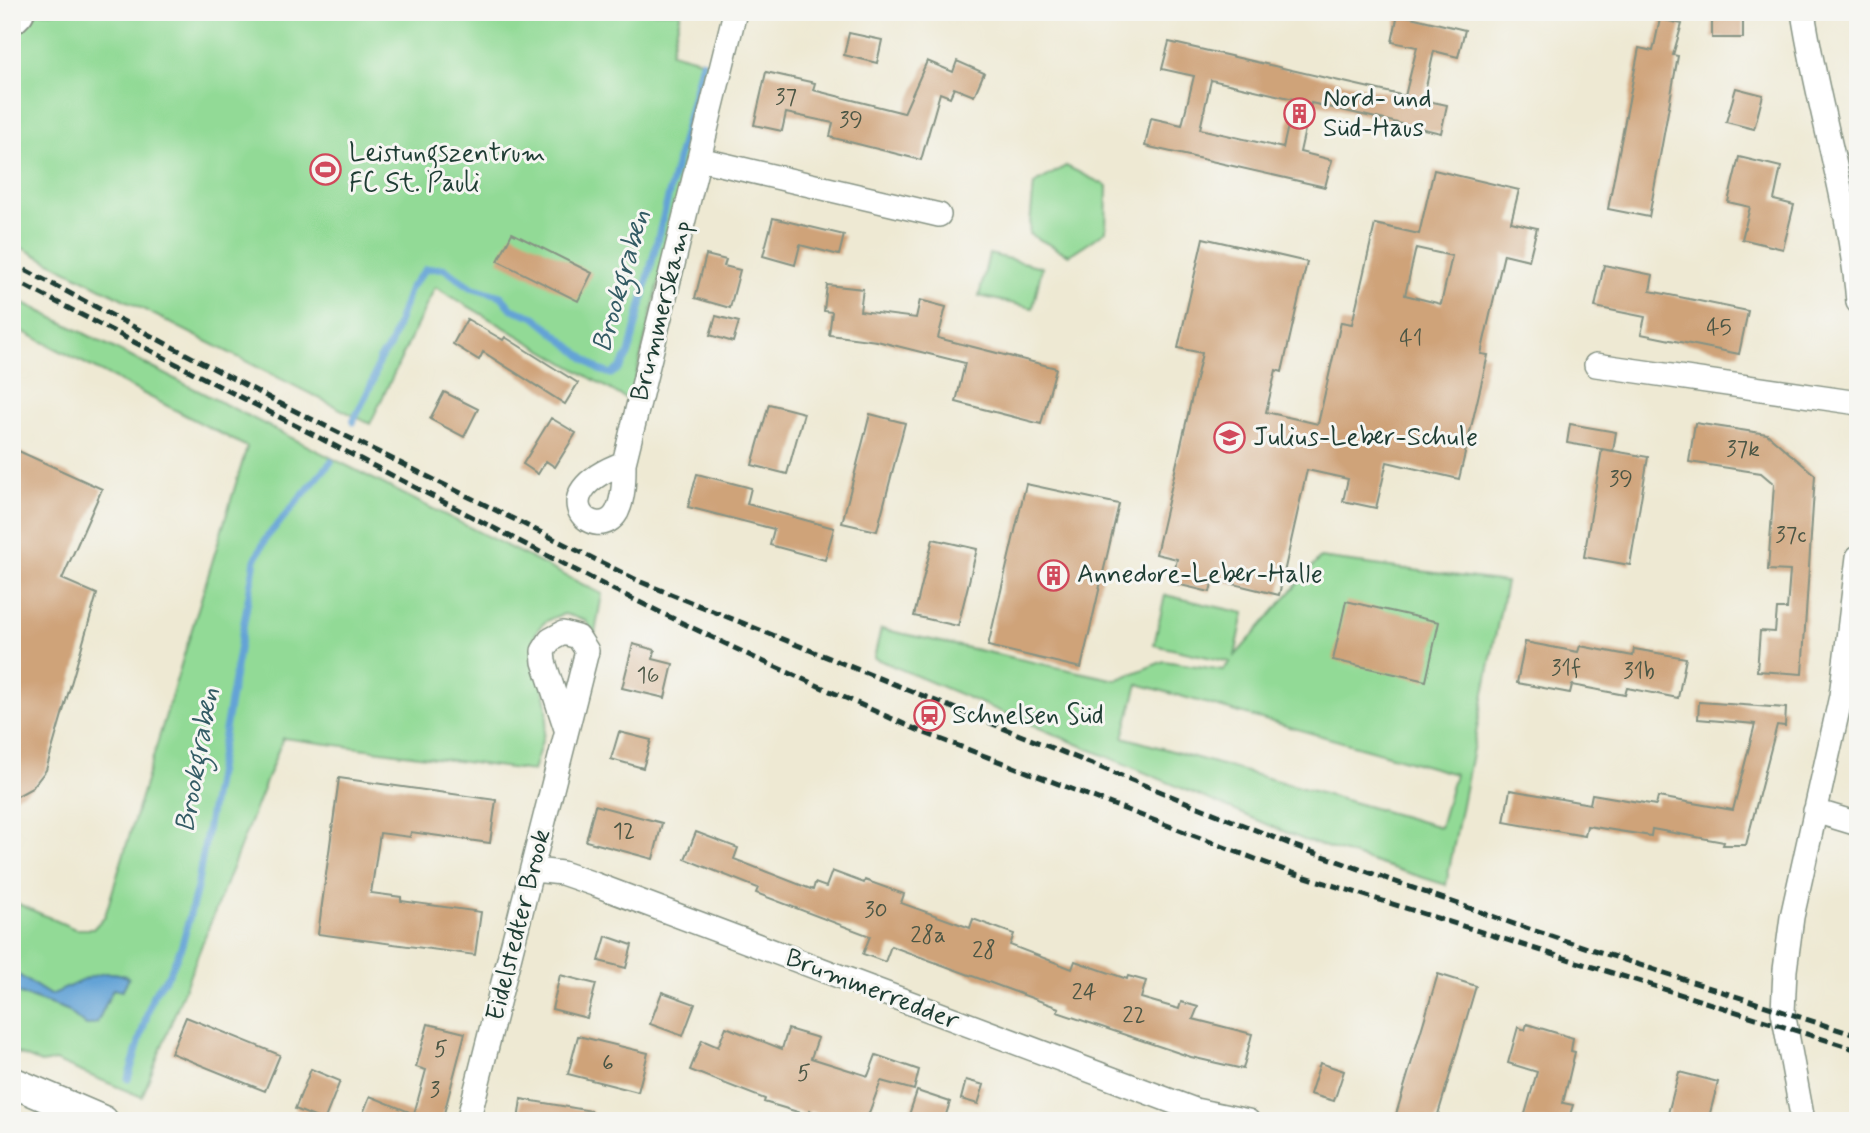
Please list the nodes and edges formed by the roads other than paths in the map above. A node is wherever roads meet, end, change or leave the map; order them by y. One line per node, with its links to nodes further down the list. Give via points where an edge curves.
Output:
1 (17, 12): 4 (highway)
2 (735, 12): 5 (street, Brummerskamp)
3 (1803, 12): 7 (street, via 1850,236)
4 (12, 16)
5 (699, 159): 6 (street); 10 (street, Brummerskamp)
6 (940, 215)
7 (1858, 303)
8 (1596, 365): 9 (street)
9 (1858, 403)
10 (624, 463)
11 (1858, 557): 13 (street, via 1841,696)
12 (566, 729): 15 (street, Eidelstedter Brook)
13 (1815, 811): 14 (street); 21 (street, via 1792,917 1783,990 1785,1027)
14 (1858, 824)
15 (534, 870): 17 (street, Brummerredder, via 594,884); 19 (street, Eidelstedter Brook)
16 (12, 1082): 18 (main road)
17 (1211, 1118): 20 (street, Brummerredder)
18 (103, 1121)
19 (468, 1121)
20 (1248, 1121)
21 (1803, 1121)

